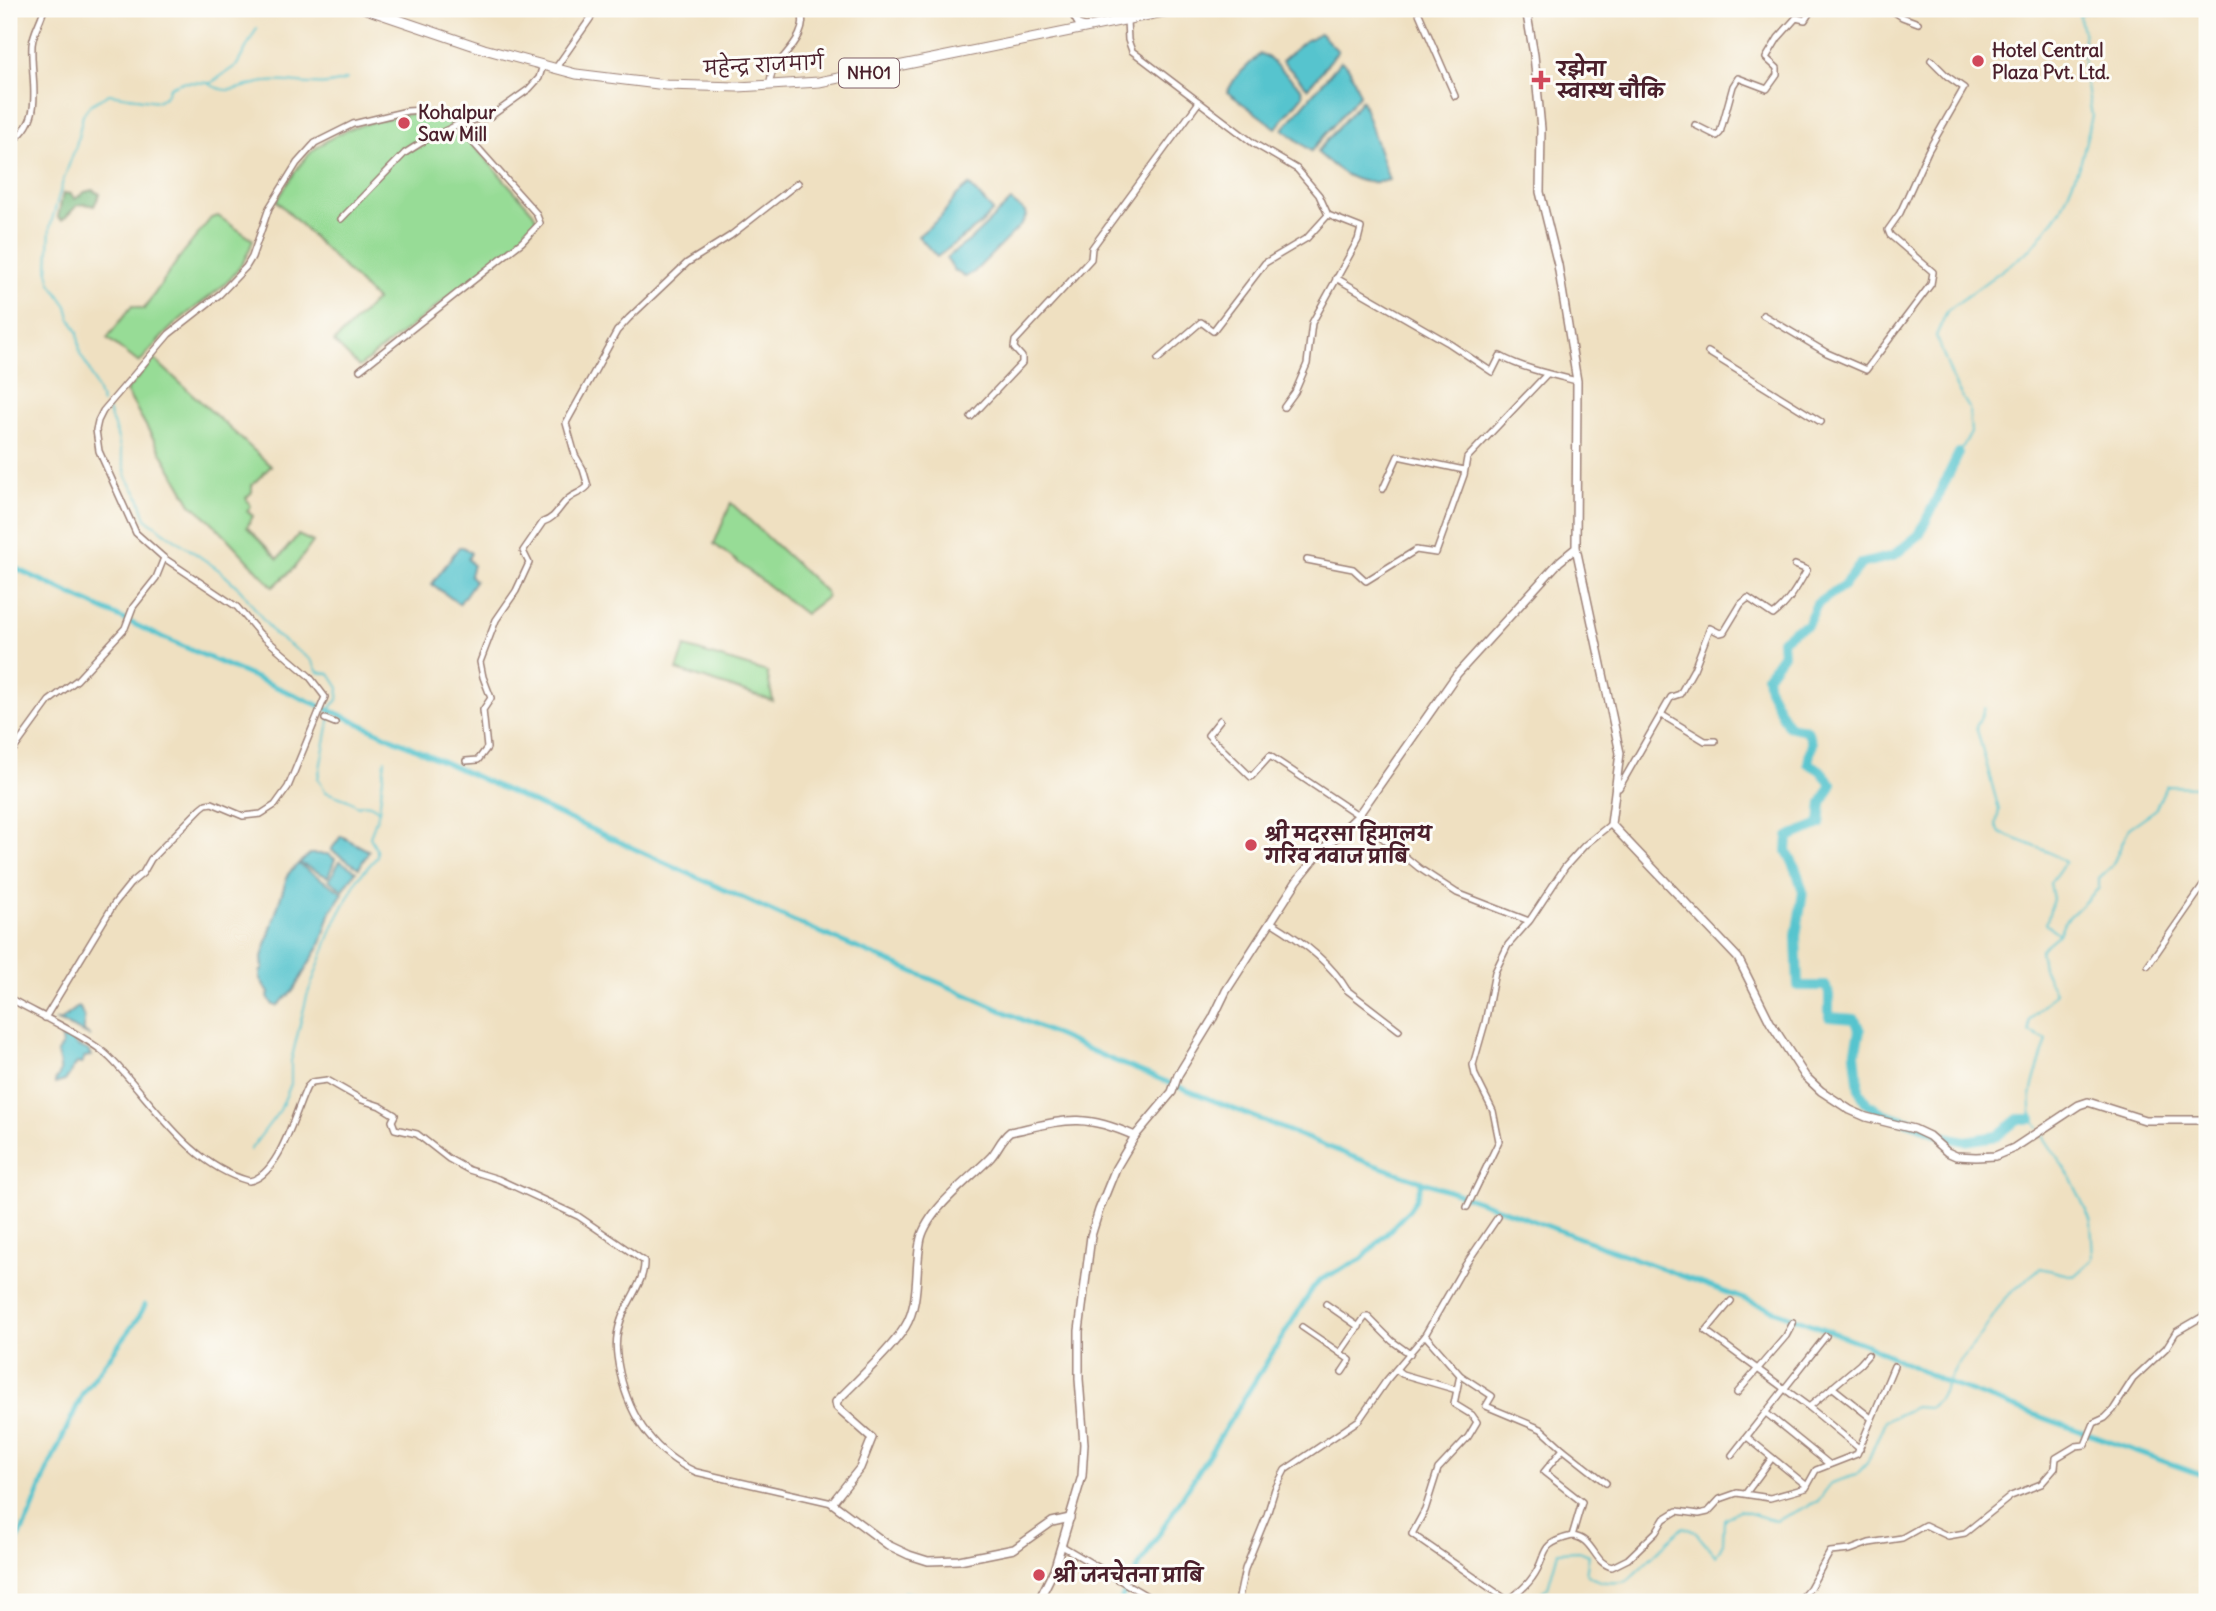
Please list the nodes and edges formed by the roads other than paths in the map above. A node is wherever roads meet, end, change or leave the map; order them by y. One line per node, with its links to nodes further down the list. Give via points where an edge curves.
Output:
1 (44, 9): 22 (street, via 33,41 33,114 19,137)
2 (366, 9): 15 (highway, NH01)
3 (597, 9): 16 (street)
4 (800, 9): 17 (street, via 804,22 791,51 772,71)
5 (1069, 9): 13 (street, via 1078,24)
6 (1178, 9): 11 (highway, महेन्द्र राजमार्ग / NH01)
7 (1417, 9): 18 (street)
8 (1526, 9): 32 (street, via 1541,129 1540,192 1558,265)
9 (1812, 9): 21 (street, via 1805,20 1796,18 1766,58 1777,68 1767,89 1738,78 1720,133 1717,136)
10 (1890, 9): 12 (street)
11 (1127, 19): 13 (highway, महेन्द्र राजमार्ग / NH01); 19 (street, via 1132,51)
12 (1918, 23)
13 (1089, 28): 17 (highway, महेन्द्र राजमार्ग / NH01, via 819,82)
14 (1931, 61): 27 (street, via 1964,88 1888,229 1933,272 1931,284 1866,370)
15 (543, 65): 16 (highway, NH01); 20 (street, via 529,89 491,116)
16 (555, 69): 17 (highway, महेन्द्र राजमार्ग / NH01, via 666,85)
17 (769, 85)
18 (1455, 96)
19 (1199, 102): 24 (street, via 1297,169 1319,195); 34 (street, via 1092,248 1091,259 1015,341 1022,363)
20 (465, 121): 25 (street, via 405,153); 30 (street, via 461,129 540,223); 39 (street, via 407,110 353,124 315,143 269,208 246,267 169,334 103,411 96,430 99,451 136,533)
21 (1695, 125)
22 (9, 143)
23 (798, 183): 48 (street, via 687,263 639,307 617,331 581,393 566,423 588,486 566,500 552,520 543,522 523,551 529,563 496,620 480,662 491,698 484,710 487,748 478,760)
24 (1328, 215): 26 (street, via 1361,228); 29 (street, via 1307,238 1265,263 1213,331 1201,322)
25 (341, 219)
26 (1336, 278): 31 (street, via 1492,372 1500,356); 33 (street, via 1311,323 1307,364)
27 (1763, 315)
28 (1709, 352): 35 (street)
29 (1158, 359)
30 (360, 370)
31 (1547, 374): 32 (street); 36 (street, via 1467,457)
32 (1577, 381): 38 (street)
33 (1284, 407)
34 (971, 417)
35 (1821, 422)
36 (1464, 470): 37 (street, via 1398,456); 40 (street, via 1436,553 1416,550 1366,582 1353,569)
37 (1383, 489)
38 (1576, 548): 49 (street, via 1620,753); 50 (street, via 1457,674)
39 (164, 558): 47 (street, via 125,628 78,680 49,701); 57 (street, via 237,607 325,697 288,788 275,805 261,814 243,816 212,803 201,808 114,904)
40 (1307, 561)
41 (1795, 565): 42 (street, via 1807,570 1788,601 1773,615 1748,598 1724,632 1710,628 1680,695 1671,698)
42 (1662, 715): 46 (street, via 1705,741); 49 (street, via 1625,782)
43 (325, 719): 45 (street)
44 (1220, 720): 50 (street, via 1208,735 1251,777 1270,756)
45 (335, 723)
46 (1715, 741)
47 (9, 756)
48 (466, 761)
49 (1616, 788): 51 (street)
50 (1358, 816): 53 (street, via 1419,868 1457,893); 54 (street, via 1312,862)
51 (1611, 824): 53 (street, via 1565,867); 59 (street, via 1738,958 1805,1076 1850,1110 1914,1129 1956,1156 1976,1157 1995,1156 2088,1102 2145,1120)
52 (2207, 880): 55 (street)
53 (1529, 920): 61 (street, via 1508,945 1495,972 1473,1065 1493,1111 1499,1141)
54 (1271, 922): 58 (street, via 1309,948 1347,990); 60 (street, via 1226,991 1172,1093)
55 (2148, 965)
56 (9, 998): 57 (street)
57 (45, 1018): 95 (street, via 109,1056 189,1145 216,1168 248,1181 262,1175 278,1154 312,1082 327,1080 393,1113 395,1129 417,1134 469,1170 578,1216 644,1261 620,1321 615,1349 625,1397 648,1437 696,1472)
58 (1399, 1030)
59 (2207, 1120)
60 (1135, 1136): 95 (street, via 1095,1121 1074,1119 1010,1132 940,1208 920,1242 906,1325 836,1402 872,1438 860,1468); 96 (street, via 1108,1186 1091,1236 1078,1350 1084,1462)
61 (1467, 1206)
62 (1498, 1217): 69 (street)
63 (1731, 1301): 76 (street, via 1706,1331)
64 (1326, 1304): 67 (street)
65 (2207, 1314): 103 (street, via 2176,1332 2166,1349 2133,1379 2113,1410 2094,1423 2085,1445 2056,1458 2055,1468 2040,1484 2011,1496 1965,1534 1948,1536 1924,1525 1902,1538 1830,1552)
66 (1793, 1323): 76 (street)
67 (1359, 1326): 71 (street); 72 (street, via 1365,1317 1371,1318)
68 (1302, 1327): 71 (street)
69 (1425, 1335): 72 (street); 78 (street)
70 (1826, 1336): 80 (street)
71 (1340, 1353): 77 (street, via 1350,1360)
72 (1410, 1354): 75 (street)
73 (1868, 1355): 79 (street)
74 (1894, 1366): 85 (street)
75 (1396, 1370): 81 (street); 102 (street, via 1359,1420 1286,1470 1279,1480 1245,1569)
76 (1758, 1370): 80 (street); 82 (street)
77 (1342, 1373)
78 (1460, 1375): 81 (street); 88 (street, via 1492,1396 1486,1406 1541,1429)
79 (1832, 1387): 83 (street); 85 (street)
80 (1785, 1389): 83 (street); 84 (street)
81 (1457, 1390): 99 (street, via 1454,1404 1477,1422 1438,1469 1412,1534)
82 (1737, 1393)
83 (1809, 1407): 87 (street)
84 (1766, 1413): 86 (street); 91 (street)
85 (1871, 1418): 87 (street)
86 (1746, 1437): 89 (street); 90 (street)
87 (1860, 1448): 91 (street, via 1850,1458)
88 (1563, 1449): 92 (street); 97 (street, via 1544,1472 1582,1502)
89 (1732, 1455)
90 (1772, 1458): 93 (street); 94 (street)
91 (1829, 1464): 93 (street, via 1816,1470)
92 (1606, 1483)
93 (1807, 1486): 94 (street, via 1770,1499)
94 (1746, 1493): 97 (street, via 1720,1499 1708,1512 1672,1513 1618,1566 1602,1564 1587,1541)
95 (832, 1503): 96 (street, via 888,1545 928,1561 1014,1549 1052,1522)
96 (1070, 1518): 98 (street)
97 (1572, 1536): 99 (street, via 1553,1541 1543,1552 1534,1577)
98 (1062, 1546): 100 (street); 101 (street)
99 (1506, 1601)
100 (1038, 1602)
101 (1157, 1602)
102 (1238, 1602)
103 (1798, 1602)

